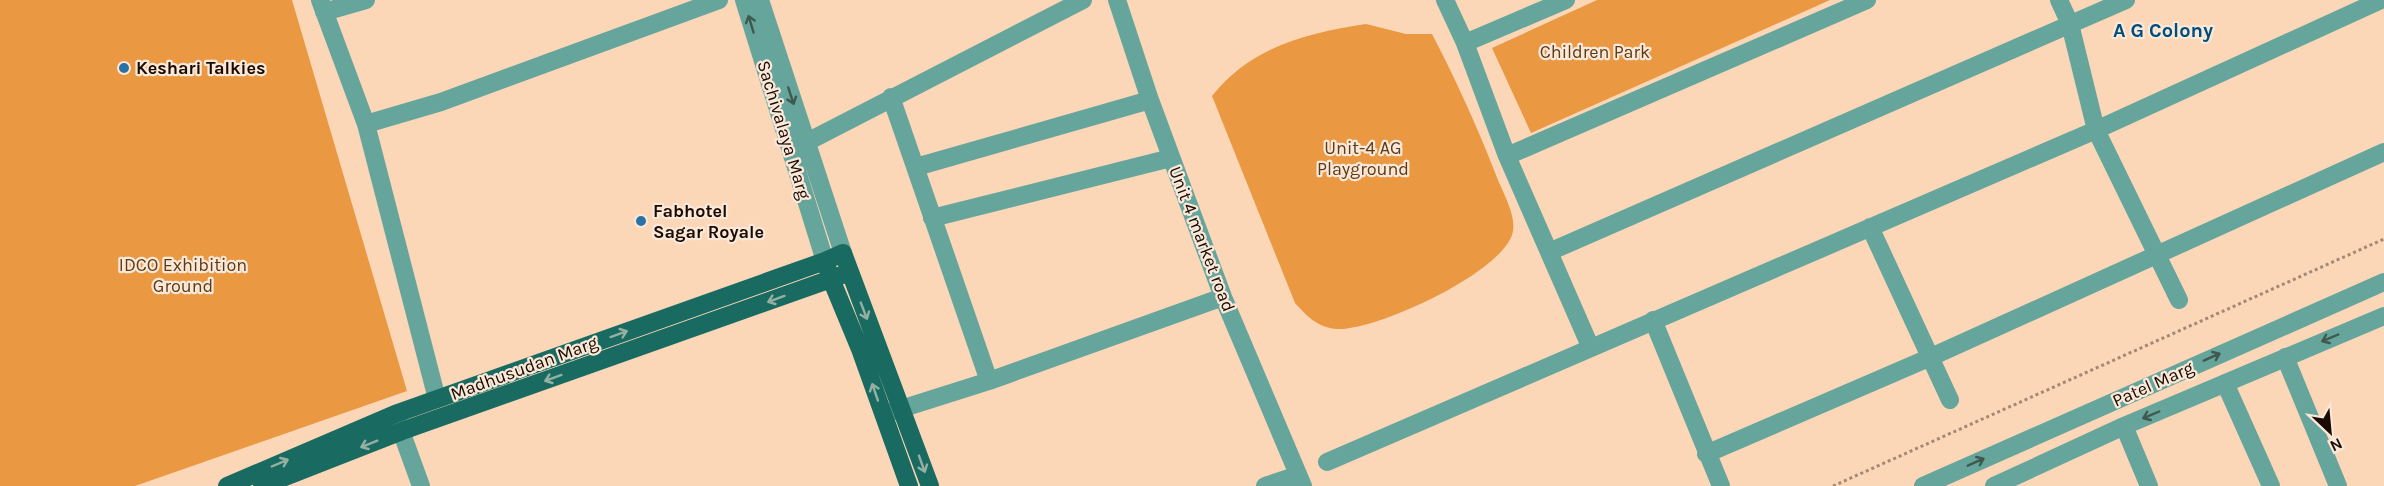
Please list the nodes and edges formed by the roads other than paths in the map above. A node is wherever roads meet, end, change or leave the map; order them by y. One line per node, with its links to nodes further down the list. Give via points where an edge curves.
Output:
1 (366, 0): 13 (street)
2 (718, 0): 18 (street, via 441,102)
3 (744, 0): 30 (street, Sachivalaya Marg, one-way to 3)
4 (760, 0): 20 (street, Sachivalaya Marg, one-way to 20)
5 (1083, 0): 16 (street)
6 (1117, 0): 17 (street, Unit 4 market road)
7 (1445, 0): 15 (street)
8 (1566, 0): 15 (street)
9 (1867, 0): 22 (street)
10 (2059, 0): 14 (street)
11 (2126, 0): 14 (street)
12 (2381, 0): 19 (street)
13 (322, 6): 18 (street)
14 (2070, 24): 19 (street); 27 (street)
15 (1465, 44): 22 (street)
16 (891, 97): 20 (street); 24 (street)
17 (1150, 100): 23 (street, Unit 4 market road); 24 (street)
18 (366, 124): 43 (street)
19 (2096, 130): 26 (street); 29 (street)
20 (807, 142): 28 (street, Sachivalaya Marg)
21 (2384, 152): 29 (street)
22 (1507, 156): 27 (street)
23 (1171, 158): 25 (street); 34 (street, Unit 4 market road)
24 (916, 167): 25 (street)
25 (932, 218): 41 (street)
26 (1870, 227): 37 (street); 39 (street)
27 (1549, 252): 38 (street)
28 (843, 253): 30 (main road, Madhusudan Marg); 31 (main road)
29 (2157, 255): 35 (street); 39 (street)
30 (825, 261): 32 (main road); 43 (main road, Madhusudan Marg, one-way to 30)
31 (850, 272): 32 (main road, Madhusudan Marg); 45 (main road, one-way to 45)
32 (831, 279): 46 (main road, one-way to 32); 47 (main road, Madhusudan Marg, one-way to 47)
33 (2384, 282): 60 (street, Patel Marg, one-way to 33)
34 (1223, 297): 41 (street); 51 (street, Unit 4 market road)
35 (2179, 300)
36 (2384, 316): 40 (street, Patel Marg, one-way to 40)
37 (1653, 320): 38 (street); 49 (street)
38 (1590, 346): 50 (street)
39 (1931, 357): 44 (street); 49 (street)
40 (2285, 357): 42 (street, Patel Marg); 63 (street)
41 (989, 381): 45 (street)
42 (2225, 383): 48 (street, Patel Marg, one-way to 48); 62 (street)
43 (437, 399): 47 (main road, Madhusudan Marg)
44 (1950, 400)
45 (902, 407): 46 (street); 57 (main road, one-way to 57)
46 (883, 415): 56 (main road)
47 (398, 422): 53 (main road, Madhusudan Marg, one-way to 47); 54 (main road, Madhusudan Marg, one-way to 54); 55 (street)
48 (2124, 426): 52 (street, Patel Marg); 61 (street)
49 (1706, 454): 59 (street)
50 (1327, 462)
51 (1300, 480): 58 (street)
52 (2002, 484)
53 (226, 486)
54 (262, 486)
55 (421, 486)
56 (909, 486)
57 (930, 486)
58 (1265, 486)
59 (1721, 486)
60 (1923, 486)
61 (2149, 486)
62 (2271, 486)
63 (2338, 486)

